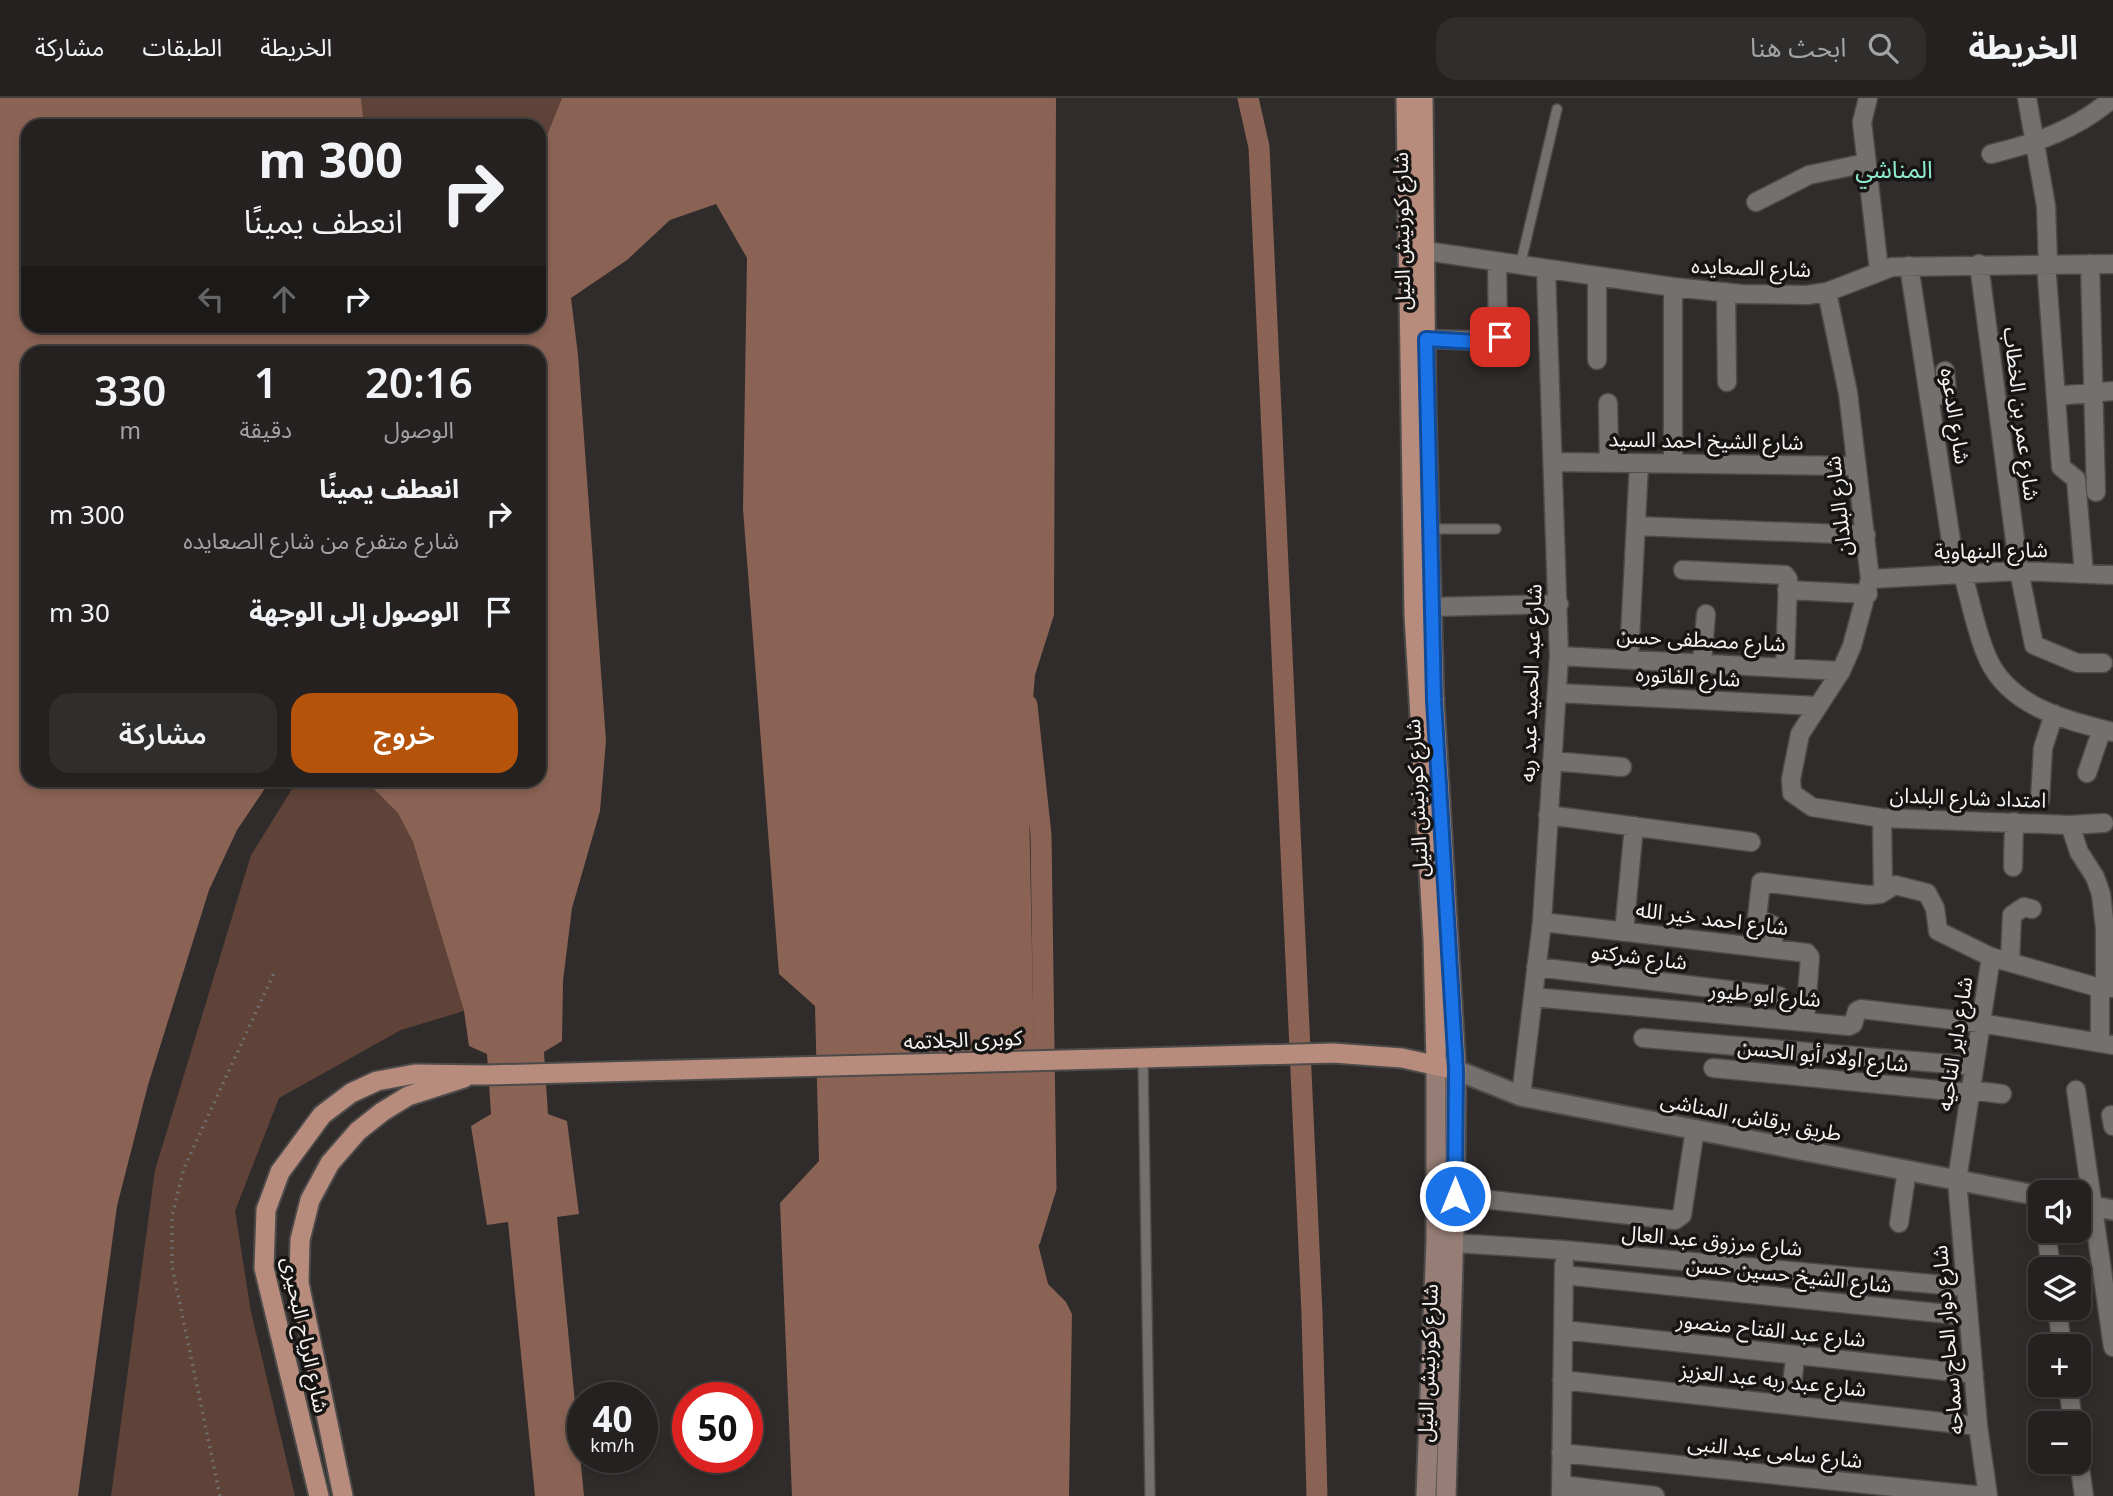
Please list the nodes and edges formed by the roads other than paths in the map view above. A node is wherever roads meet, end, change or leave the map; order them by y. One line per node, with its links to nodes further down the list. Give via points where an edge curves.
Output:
1 (1406, 98): 11 (main road, شارع كورنيش النيل)
2 (1423, 98): 11 (main road, شارع كورنيش النيل)
3 (1868, 98): 9 (street, via 1862,122)
4 (2027, 98): 7 (street)
5 (2113, 98): 7 (street, via 2069,129)
6 (1557, 109): 18 (lane)
7 (2036, 143): 8 (street); 14 (street, via 2046,206)
8 (1991, 154)
9 (1866, 163): 10 (street, via 1809,176); 21 (street)
10 (1756, 202)
11 (1416, 203): 12 (main road, شارع كورنيش النيل); 93 (main road, شارع كورنيش النيل, via 1414,615)
12 (1426, 251): 13 (street, شارع الصعايده); 26 (main road, شارع كورنيش النيل)
13 (1497, 262): 18 (street, شارع الصعايده); 26 (street, via 1498,341)
14 (2047, 263): 15 (street, شارع الصعايده); 16 (street, شارع الصعايده); 32 (street)
15 (1979, 264): 19 (street, شارع الصعايده); 46 (street, شارع عمر بن الخطاب)
16 (2090, 264): 17 (street, شارع الصعايده); 31 (street)
17 (2113, 264)
18 (1520, 266): 20 (street, شارع الصعايده)
19 (1909, 266): 21 (street, شارع الصعايده); 33 (street, شارع الدعوه)
20 (1546, 270): 22 (street, شارع الصعايده); 35 (street, شارع عبد الحميد عبد ربه)
21 (1879, 270): 25 (street, شارع الصعايده)
22 (1597, 276): 23 (street, شارع الصعايده); 27 (street)
23 (1672, 287): 24 (street, شارع الصعايده); 36 (street)
24 (1726, 292): 25 (street, شارع الصعايده); 29 (street)
25 (1827, 292): 39 (street, شارع البلدان, via 1848,393)
26 (1426, 339): 42 (main road, شارع كورنيش النيل)
27 (1598, 360)
28 (1945, 371): 33 (street, via 1947,393)
29 (1727, 382)
30 (2113, 391): 31 (street)
31 (2094, 392): 32 (street); 40 (street)
32 (2056, 396): 48 (street, via 2061,467 2076,478)
33 (1930, 398): 47 (street, شارع الدعوه)
34 (1608, 403): 37 (street)
35 (1553, 462): 37 (street, شارع الشيخ احمد السيد); 52 (street, شارع عبد الحميد عبد ربه)
36 (1673, 462): 38 (street, شارع الشيخ احمد السيد); 39 (street, شارع الشيخ احمد السيد)
37 (1609, 463): 38 (street, شارع الشيخ احمد السيد)
38 (1639, 463): 41 (street)
39 (1857, 466): 44 (street, شارع البلدان)
40 (2096, 492)
41 (1636, 526): 44 (street); 56 (street)
42 (1430, 529): 43 (lane); 53 (main road, شارع كورنيش النيل)
43 (1496, 529)
44 (1866, 535): 50 (street, شارع البلدان)
45 (1683, 570): 51 (street, via 1785,575)
46 (2019, 571): 47 (street, شارع البنهاوية); 48 (street, شارع البنهاوية); 58 (street, شارع عمر بن الخطاب, via 2034,645 2077,663)
47 (1959, 572): 50 (street, شارع البنهاوية); 63 (street, شارع الدعوه, via 1989,660 2017,694)
48 (2084, 574): 49 (street, شارع البنهاوية)
49 (2113, 575)
50 (1869, 587): 51 (street, شارع البنهاوية); 60 (street, شارع البلدان)
51 (1787, 590): 59 (street)
52 (1559, 604): 53 (street); 55 (street, شارع عبد الحميد عبد ربه)
53 (1432, 607): 96 (main road, شارع كورنيش النيل)
54 (1706, 614): 57 (street)
55 (1559, 656): 56 (street, شارع مصطفى حسن); 61 (street, شارع عبد الحميد عبد ربه)
56 (1629, 658): 57 (street, شارع مصطفى حسن)
57 (1702, 663): 59 (street, شارع مصطفى حسن)
58 (2103, 663)
59 (1784, 668): 60 (street, شارع مصطفى حسن)
60 (1840, 671): 62 (street, شارع البلدان)
61 (1557, 693): 62 (street, شارع الفاتوره); 65 (street, شارع عبد الحميد عبد ربه)
62 (1818, 706): 70 (street, امتداد شارع البلدان, via 1800,734 1791,779 1793,793 1812,807)
63 (2054, 714): 64 (street, شارع الدعوه); 68 (street, via 2043,748)
64 (2107, 730): 67 (street)
65 (1552, 761): 66 (street); 69 (street, شارع عبد الحميد عبد ربه)
66 (1622, 767)
67 (2087, 773)
68 (2040, 800)
69 (1548, 815): 74 (street); 79 (street, شارع عبد الحميد عبد ربه)
70 (1882, 818): 71 (street, امتداد شارع البلدان); 77 (street)
71 (2014, 822): 73 (street, امتداد شارع البلدان); 76 (street)
72 (2104, 823): 73 (street)
73 (2070, 825): 85 (street, امتداد شارع البلدان, via 2101,894)
74 (1634, 826): 75 (street); 80 (street)
75 (1751, 842)
76 (2013, 867)
77 (1883, 891): 81 (street, via 1868,894 1761,882 1757,918 1774,926); 82 (street, via 1895,885 1922,889 1932,898 1938,931)
78 (2032, 909): 83 (street, via 2017,909 2012,915)
79 (1542, 922): 80 (street, شارع احمد خير الله); 84 (street, شارع عبد الحميد عبد ربه)
80 (1624, 932): 81 (street, شارع احمد خير الله)
81 (1773, 949): 88 (street, شارع احمد خير الله, via 1809,955)
82 (1991, 957): 83 (street, شارع داير الناحيه); 89 (street, شارع داير الناحيه)
83 (2010, 962): 85 (street, شارع داير الناحيه)
84 (1536, 967): 86 (street, شارع شركتو); 87 (street, شارع عبد الحميد عبد ربه)
85 (2106, 988): 91 (street, امتداد شارع البلدان)
86 (1779, 996)
87 (1533, 997): 88 (street, شارع ابو طيور); 101 (street, شارع عبد الحميد عبد ربه)
88 (1805, 1022): 89 (street, شارع ابو طيور, via 1849,1026 1861,1009)
89 (1980, 1023): 91 (street); 94 (street, شارع داير الناحيه)
90 (1643, 1038): 94 (street)
91 (2106, 1044)
92 (1143, 1058): 93 (main road, كوبرى الجلاتمه, via 1333,1053); 97 (main road, كوبرى الجلاتمه); 127 (lane)
93 (1436, 1064): 96 (main road, كوبرى الجلاتمه); 115 (main road, شارع كورنيش النيل, via 1436,1241)
94 (1974, 1066): 99 (street, شارع داير الناحيه)
95 (1713, 1068): 99 (street, شارع اولاد أبو الحسن)
96 (1456, 1070): 101 (street, طريق برقاش, المناشى); 106 (main road, شارع كورنيش النيل)
97 (478, 1075): 125 (main road, شارع الرياح البحيرى, via 415,1074 377,1081 351,1093 322,1115 280,1172 266,1210 264,1268); 126 (main road, شارع الرياح البحيرى, via 408,1096 382,1112 330,1163 310,1200 300,1240 299,1283)
98 (2076, 1090): 107 (street)
99 (1970, 1092): 100 (street, شارع اولاد أبو الحسن); 104 (street, شارع داير الناحيه)
100 (2002, 1094)
101 (1521, 1096): 102 (street, طريق برقاش, المناشى)
102 (1695, 1129): 103 (street, طريق برقاش, المناشى); 106 (street, via 1682,1215 1675,1220)
103 (1907, 1170): 104 (street, طريق برقاش, المناشى); 108 (street)
104 (1957, 1180): 105 (street, طريق برقاش, المناشى); 112 (street, شارع دوار الحاج سماحه)
105 (2028, 1194)
106 (1455, 1196): 109 (main road, شارع كورنيش النيل)
107 (2095, 1207): 116 (street)
108 (1899, 1223)
109 (1454, 1243): 110 (street, شارع مرزوق عبد العال); 115 (main road, شارع كورنيش النيل)
110 (1564, 1250): 111 (street); 112 (street, شارع مرزوق عبد العال)
111 (1564, 1275): 113 (street, شارع الشيخ حسين حسن); 114 (street)
112 (1965, 1287): 113 (street, شارع دوار الحاج سماحه)
113 (1968, 1316): 118 (street, شارع دوار الحاج سماحه)
114 (1563, 1330): 118 (street, شارع عبد الفتاح منصور); 119 (street)
115 (1442, 1343): 128 (main road, شارع كورنيش النيل); 129 (main road, شارع كورنيش النيل)
116 (2113, 1347)
117 (1794, 1367): 120 (street)
118 (1974, 1374): 121 (street, شارع دوار الحاج سماحه)
119 (1562, 1380): 120 (street, شارع عبد ربه عبد العزيز); 122 (street)
120 (1790, 1404): 121 (street, شارع عبد ربه عبد العزيز)
121 (1978, 1426): 131 (street, شارع دوار الحاج سماحه)
122 (1561, 1453): 124 (street); 131 (street, شارع سامى عبد النبى)
123 (2081, 1474): 132 (street)
124 (1561, 1490): 130 (street)
125 (319, 1496)
126 (343, 1496)
127 (1150, 1496)
128 (1426, 1496)
129 (1446, 1496)
130 (1656, 1496)
131 (1986, 1496)
132 (2084, 1496)

